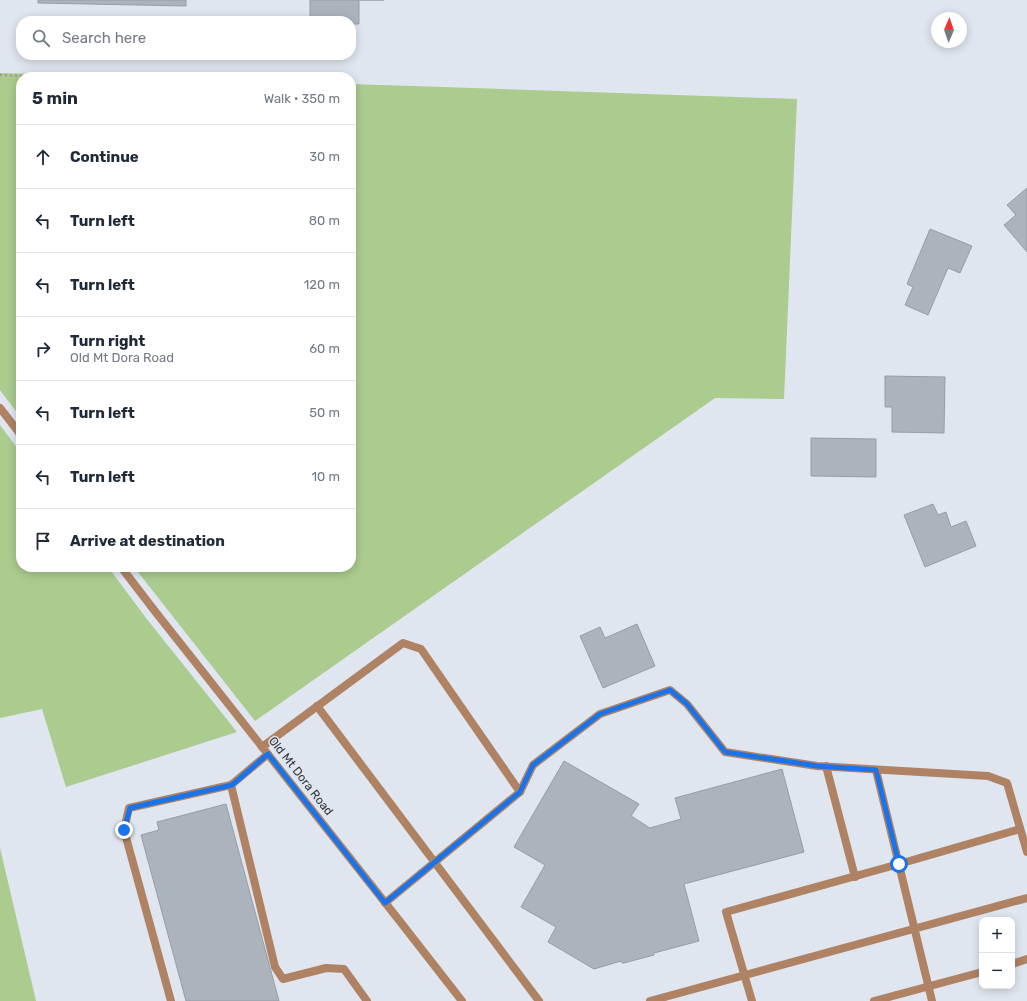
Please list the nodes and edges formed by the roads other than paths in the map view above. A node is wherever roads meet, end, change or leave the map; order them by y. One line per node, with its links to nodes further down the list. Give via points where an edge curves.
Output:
1 (0, 408): 2 (street)
2 (16, 429)
3 (125, 572): 5 (street, Old Mt Dora Road)
4 (317, 706): 5 (street); 9 (street, via 403,643 421,649); 12 (street)
5 (265, 751): 8 (street); 16 (street, Old Mt Dora Road)
6 (826, 766): 7 (street); 9 (street, via 725,752 687,704 670,690 600,714 533,765); 14 (street)
7 (876, 770): 10 (street, via 988,776 1007,783); 13 (street)
8 (232, 785): 23 (street, via 130,808 124,830); 24 (street, via 275,967 283,979 326,968 344,969)
9 (520, 792): 12 (street)
10 (1020, 829): 11 (street); 13 (street)
11 (1027, 852)
12 (435, 862): 16 (street); 26 (street)
13 (899, 864): 14 (street); 17 (street)
14 (854, 876): 21 (street, via 726,912)
15 (1027, 898): 17 (street)
16 (385, 903): 25 (street, Old Mt Dora Road)
17 (914, 929): 21 (street); 22 (street)
18 (1027, 959): 19 (street)
19 (1015, 963)
20 (979, 973): 22 (street)
21 (744, 975): 27 (street); 28 (street)
22 (928, 987): 29 (street); 30 (street)
23 (171, 1001)
24 (367, 1001)
25 (462, 1001)
26 (539, 1001)
27 (650, 1001)
28 (752, 1001)
29 (874, 1001)
30 (932, 1001)

